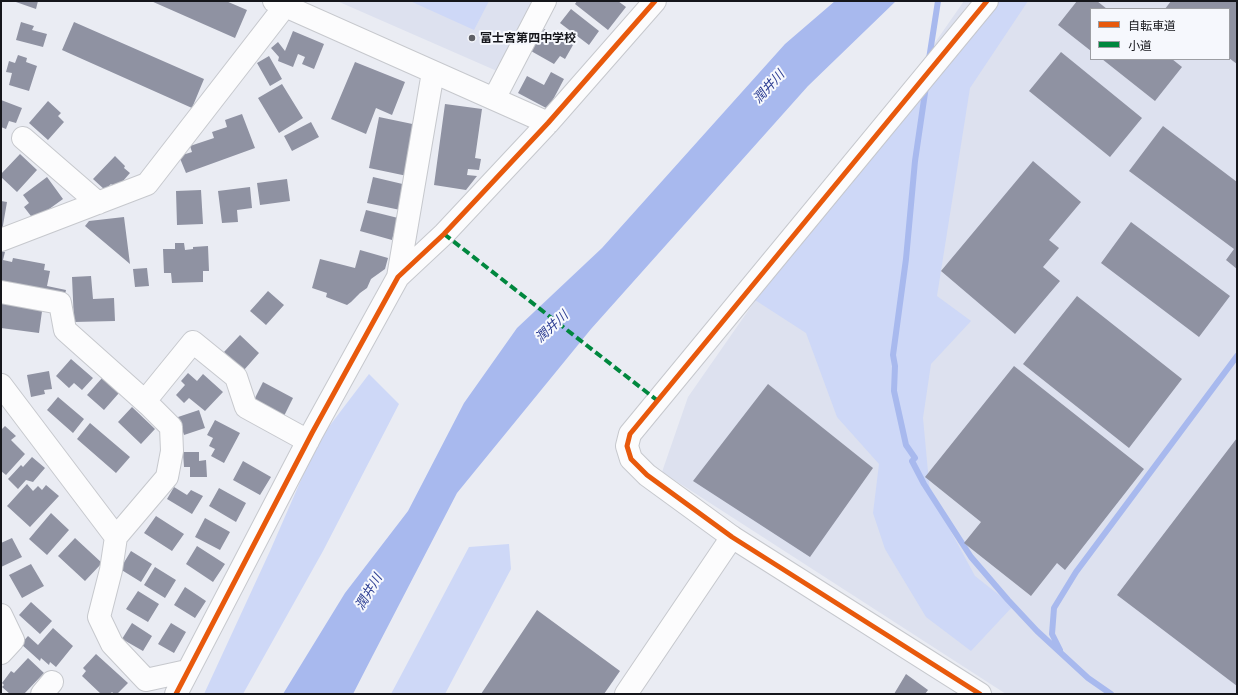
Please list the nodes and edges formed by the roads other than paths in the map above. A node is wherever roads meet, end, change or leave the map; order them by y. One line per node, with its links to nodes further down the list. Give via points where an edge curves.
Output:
1 (545, 1): 6 (street)
2 (654, 1): 7 (street)
3 (987, 1): 17 (street, via 630,434 627,446 631,459 647,475)
4 (280, 4): 5 (street); 9 (street, via 147,184)
5 (433, 72): 6 (street); 11 (street)
6 (494, 99): 7 (street)
7 (548, 123): 11 (street, via 444,234)
8 (23, 138): 9 (street)
9 (98, 203): 10 (street)
10 (1, 240)
11 (398, 277): 15 (street)
12 (1, 292): 14 (street, via 60,303 65,330)
13 (1, 385): 16 (street)
14 (145, 401): 15 (street, via 193,342 236,377 246,407); 16 (street, via 171,427 172,451 167,477)
15 (308, 441): 20 (street)
16 (116, 537): 21 (street, via 99,617 112,644)
17 (732, 537): 23 (street); 24 (street)
18 (1, 615): 19 (street, via 13,640)
19 (1, 653)
20 (187, 671): 21 (street); 22 (street)
21 (141, 687)
22 (176, 694)
23 (626, 694)
24 (980, 694)

